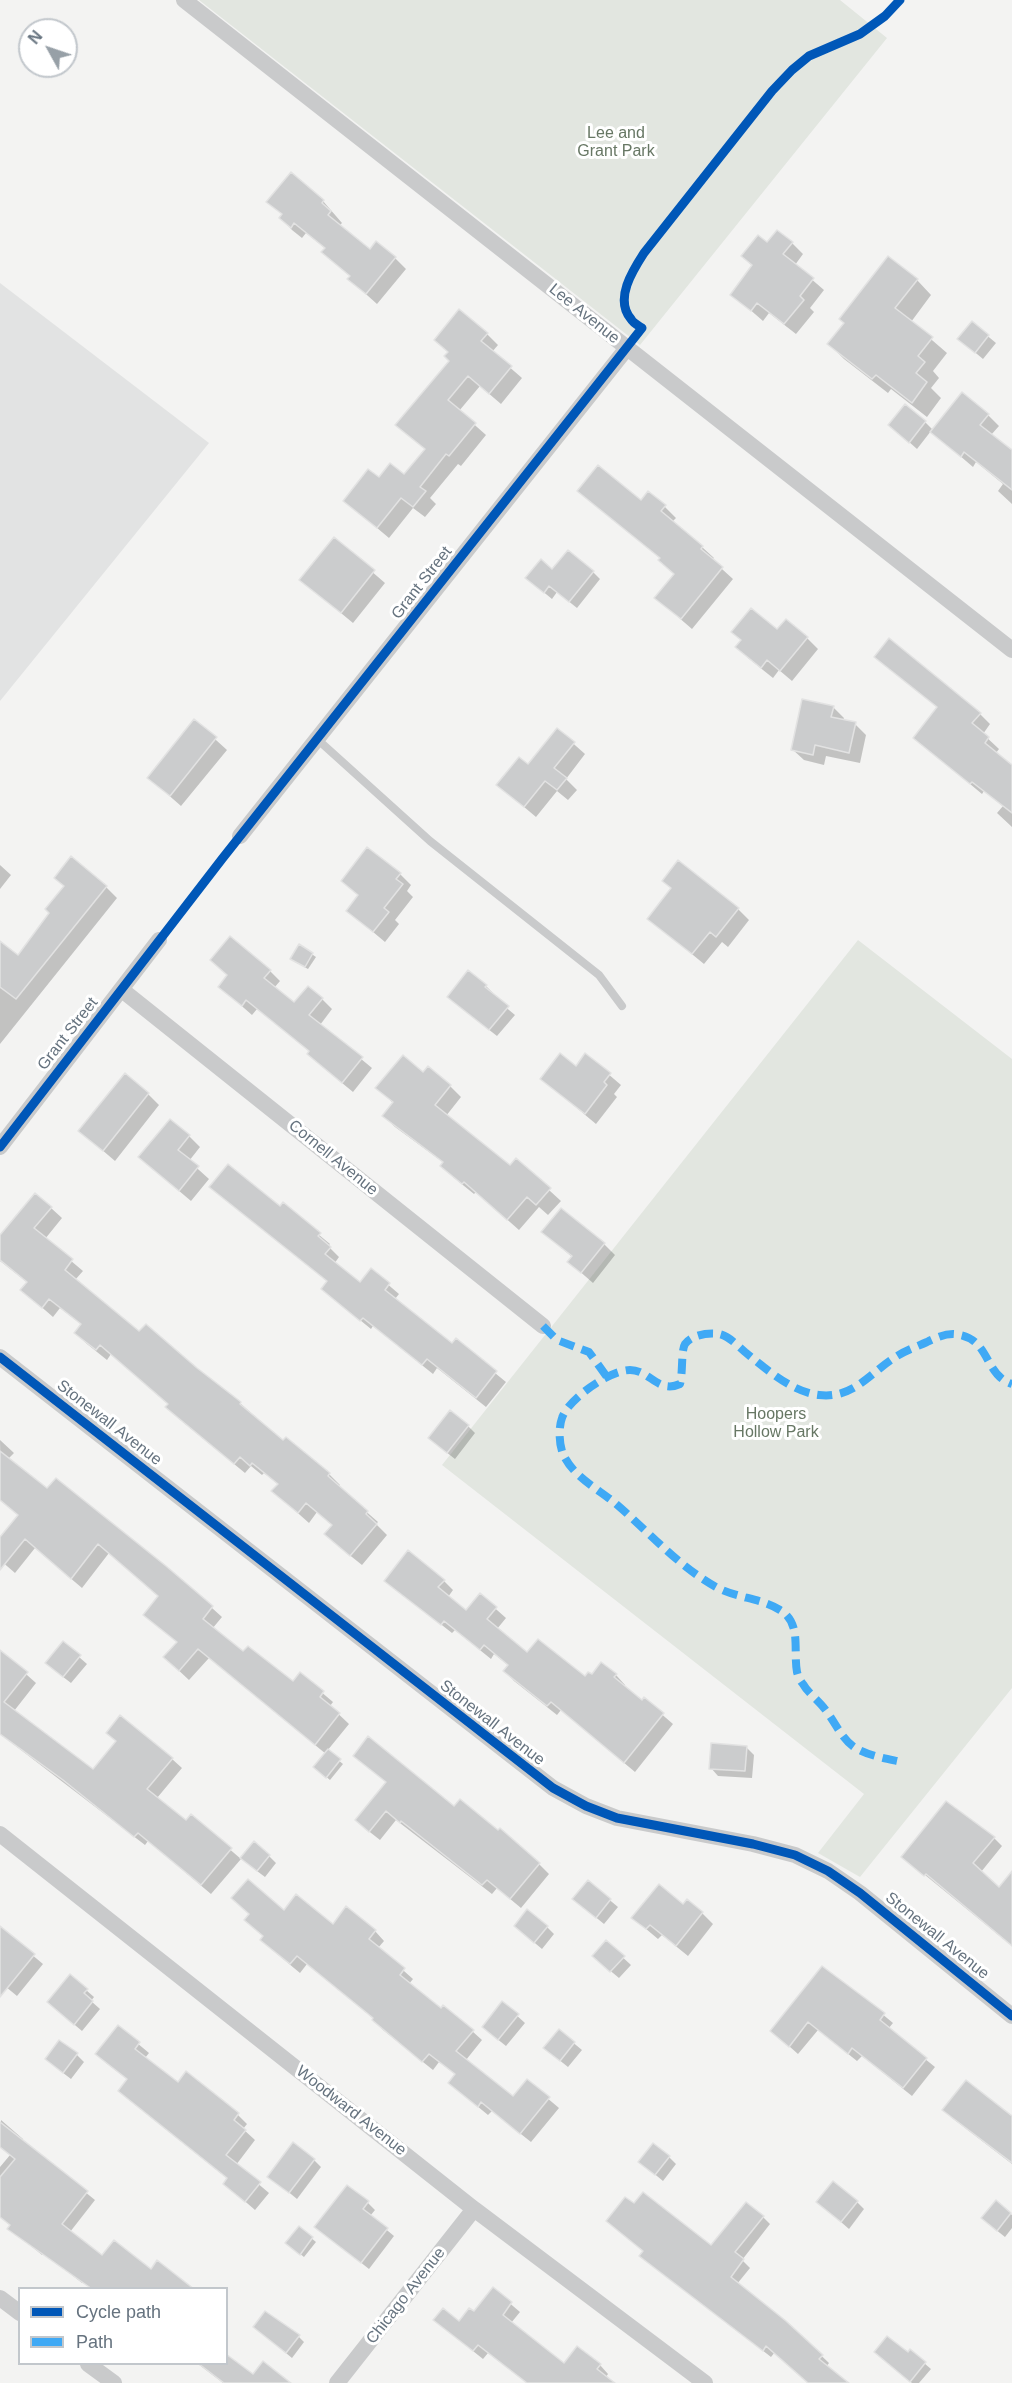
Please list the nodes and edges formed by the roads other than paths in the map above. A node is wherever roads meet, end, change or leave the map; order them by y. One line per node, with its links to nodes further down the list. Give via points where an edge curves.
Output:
1 (184, 0): 2 (street, Lee Avenue)
2 (627, 348): 3 (street, Lee Avenue); 4 (street, Grant Street)
3 (1012, 650)
4 (317, 739): 5 (street, Grant Street); 8 (lane, via 430,841 599,975)
5 (240, 836)
6 (159, 940): 7 (street, Grant Street)
7 (122, 990): 9 (street, Grant Street); 10 (street, Cornell Avenue)
8 (622, 1006)
9 (0, 1147)
10 (543, 1326)
11 (0, 1357): 13 (street, Stonewall Avenue, via 553,1788 617,1818 753,1844 795,1855 828,1871)
12 (0, 1834): 14 (street, Woodward Avenue)
13 (1012, 2016)
14 (474, 2209): 19 (street, Chicago Avenue); 20 (street, Woodward Avenue)
15 (0, 2298): 16 (street)
16 (18, 2312)
17 (89, 2365): 18 (street)
18 (114, 2383)
19 (338, 2383)
20 (705, 2383)

